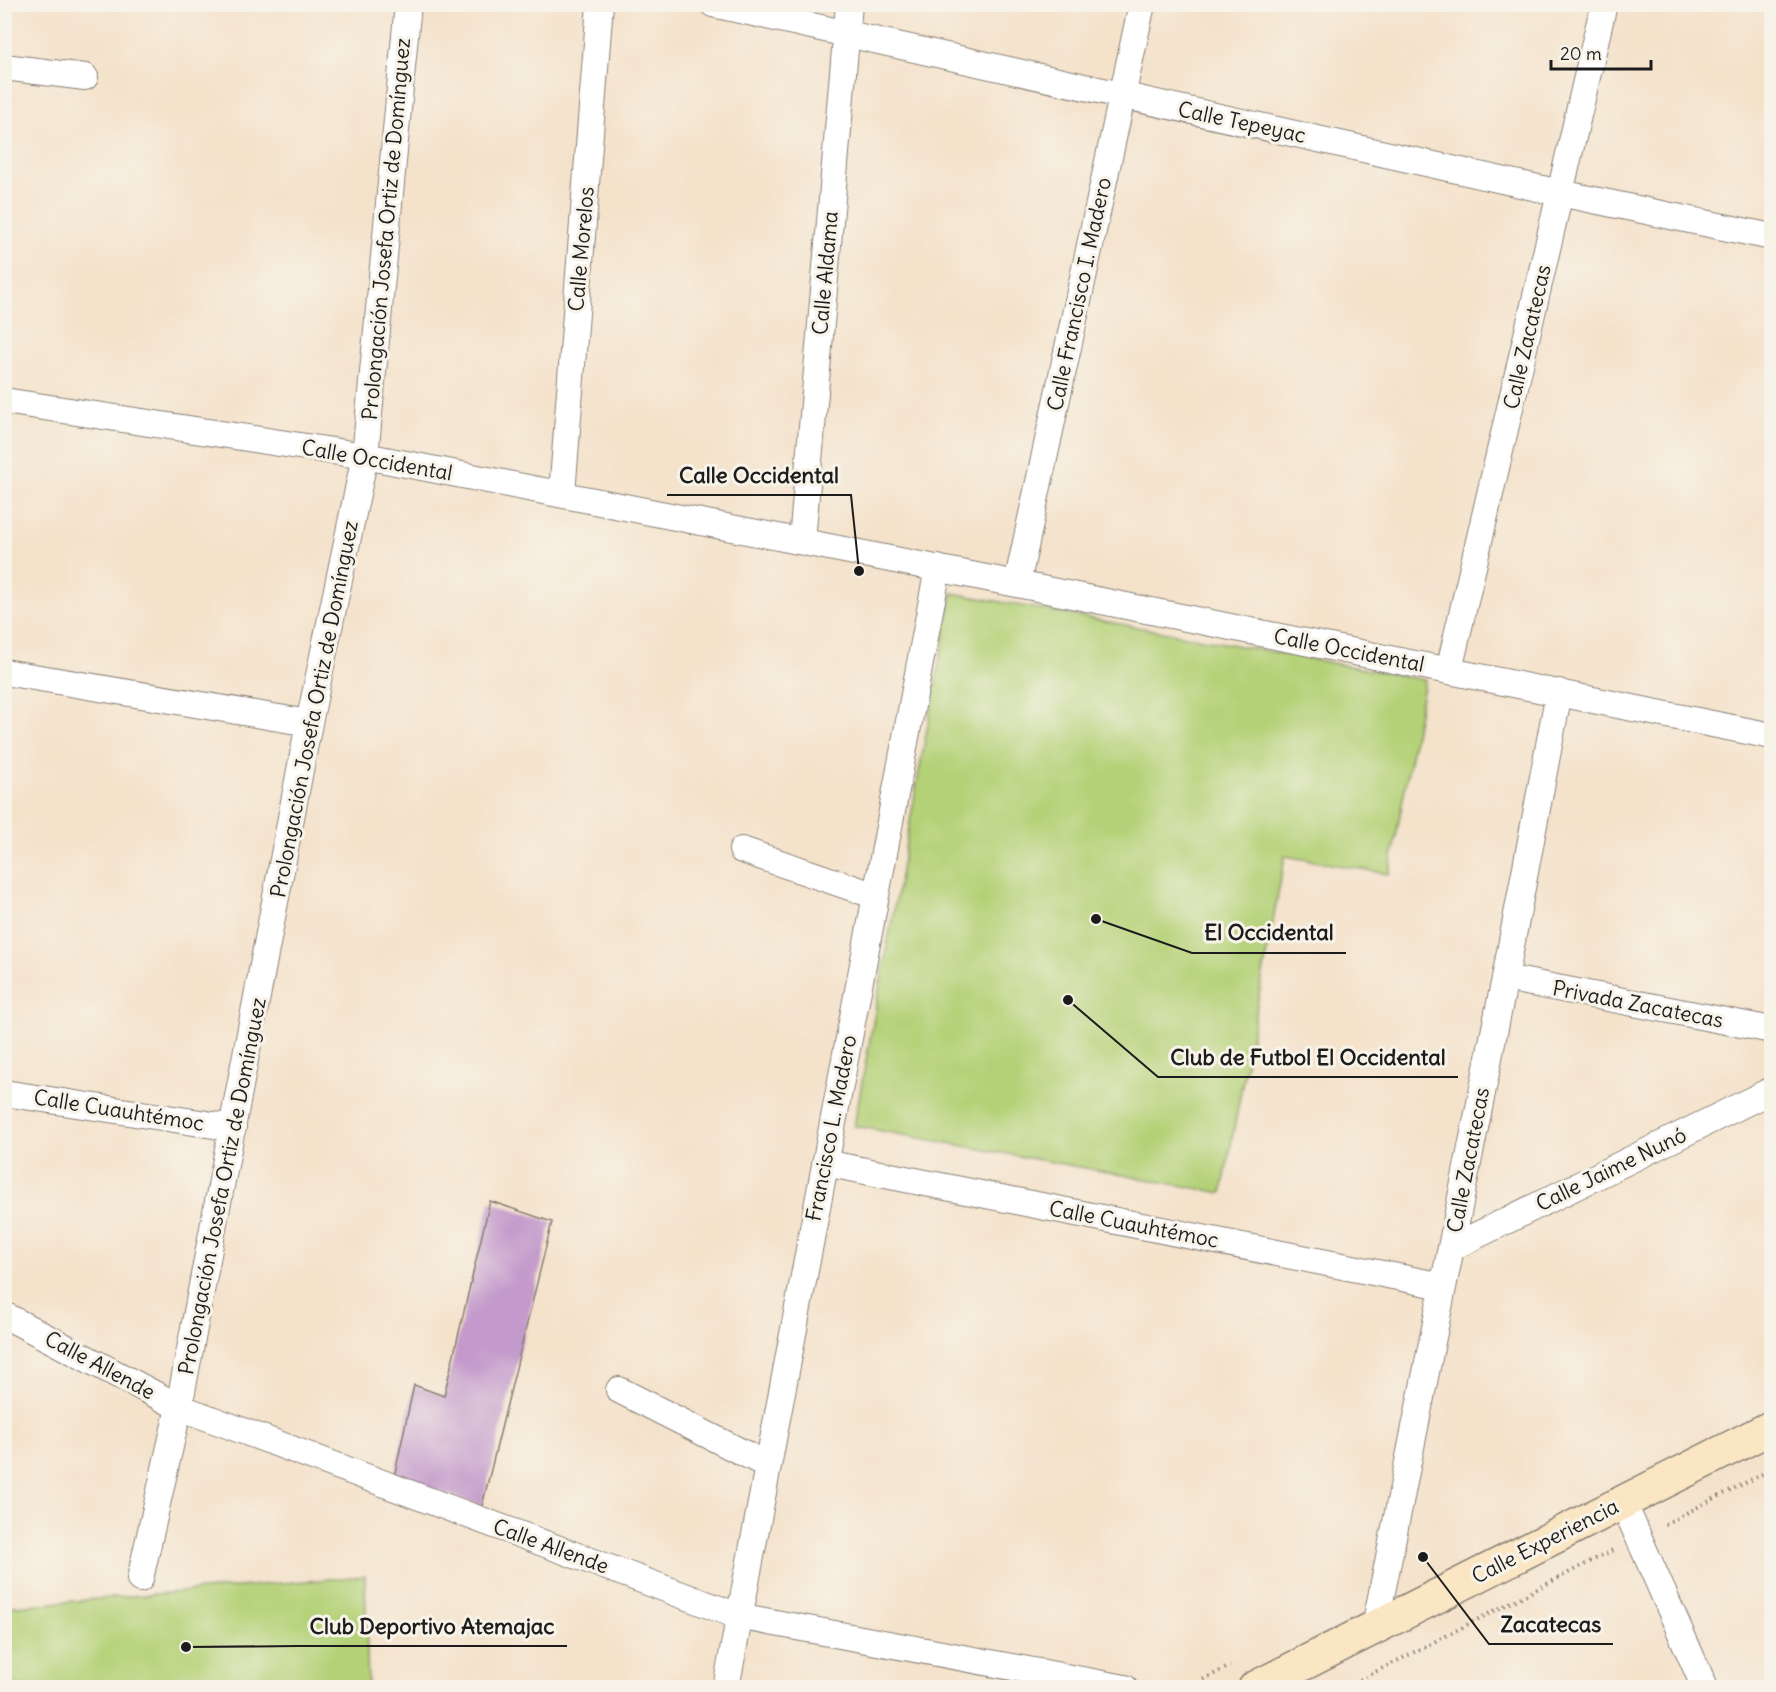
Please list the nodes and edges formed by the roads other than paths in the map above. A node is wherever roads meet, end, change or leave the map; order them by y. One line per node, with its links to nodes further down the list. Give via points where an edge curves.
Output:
1 (408, 4): 14 (street, Prolongación Josefa Ortiz de Domínguez)
2 (600, 4): 15 (street, Calle Morelos)
3 (713, 4): 7 (street, Calle Tepeyac)
4 (849, 4): 7 (street, Calle Aldama)
5 (1142, 4): 10 (street, Calle Francisco I. Madero)
6 (1604, 4): 11 (street, Calle Zacatecas)
7 (845, 34): 10 (street, Calle Tepeyac); 16 (street, Calle Aldama)
8 (4, 67): 9 (street)
9 (85, 77)
10 (1122, 96): 11 (street, Calle Tepeyac); 18 (street, Calle Francisco I. Madero)
11 (1560, 193): 12 (street, Calle Tepeyac); 19 (street, Calle Zacatecas)
12 (1772, 237)
13 (4, 401): 14 (street, Calle Occidental)
14 (365, 456): 15 (street, Calle Occidental); 22 (street, Prolongación Josefa Ortiz de Domínguez)
15 (562, 494): 16 (street, Calle Occidental)
16 (802, 541): 17 (street, Calle Occidental)
17 (938, 568): 18 (street, Calle Occidental); 25 (street, Francisco L. Madero)
18 (1017, 584): 19 (street, Calle Occidental)
19 (1449, 670): 21 (street, Calle Occidental)
20 (4, 672): 22 (street)
21 (1559, 693): 23 (street, Calle Occidental); 26 (street, Calle Zacatecas)
22 (309, 723): 30 (street, Prolongación Josefa Ortiz de Domínguez)
23 (1772, 736)
24 (742, 850): 25 (street)
25 (876, 896): 31 (street, Francisco L. Madero)
26 (1505, 978): 27 (street, Privada Zacatecas); 32 (street, Calle Zacatecas)
27 (1772, 1030)
28 (1772, 1090): 32 (street, Calle Jaime Nunó)
29 (4, 1093): 30 (street, Calle Cuauhtémoc)
30 (233, 1128): 36 (street, Prolongación Josefa Ortiz de Domínguez)
31 (825, 1163): 33 (street, Calle Cuauhtémoc); 38 (street, Francisco L. Madero)
32 (1451, 1248): 33 (street, Calle Zacatecas)
33 (1443, 1286): 42 (street, Calle Zacatecas)
34 (4, 1315): 36 (street, Calle Allende)
35 (619, 1390): 38 (street)
36 (180, 1407): 40 (street, Prolongación Josefa Ortiz de Domínguez); 41 (street, Calle Allende)
37 (1772, 1427): 39 (street, Calle Experiencia)
38 (767, 1465): 41 (street, Francisco L. Madero)
39 (1623, 1502): 42 (street, Calle Experiencia); 46 (street)
40 (140, 1579)
41 (738, 1616): 43 (street, Francisco L. Madero); 44 (street, Calle Allende)
42 (1375, 1627): 45 (street, Calle Experiencia)
43 (726, 1688)
44 (1125, 1688)
45 (1255, 1688)
46 (1705, 1688)

